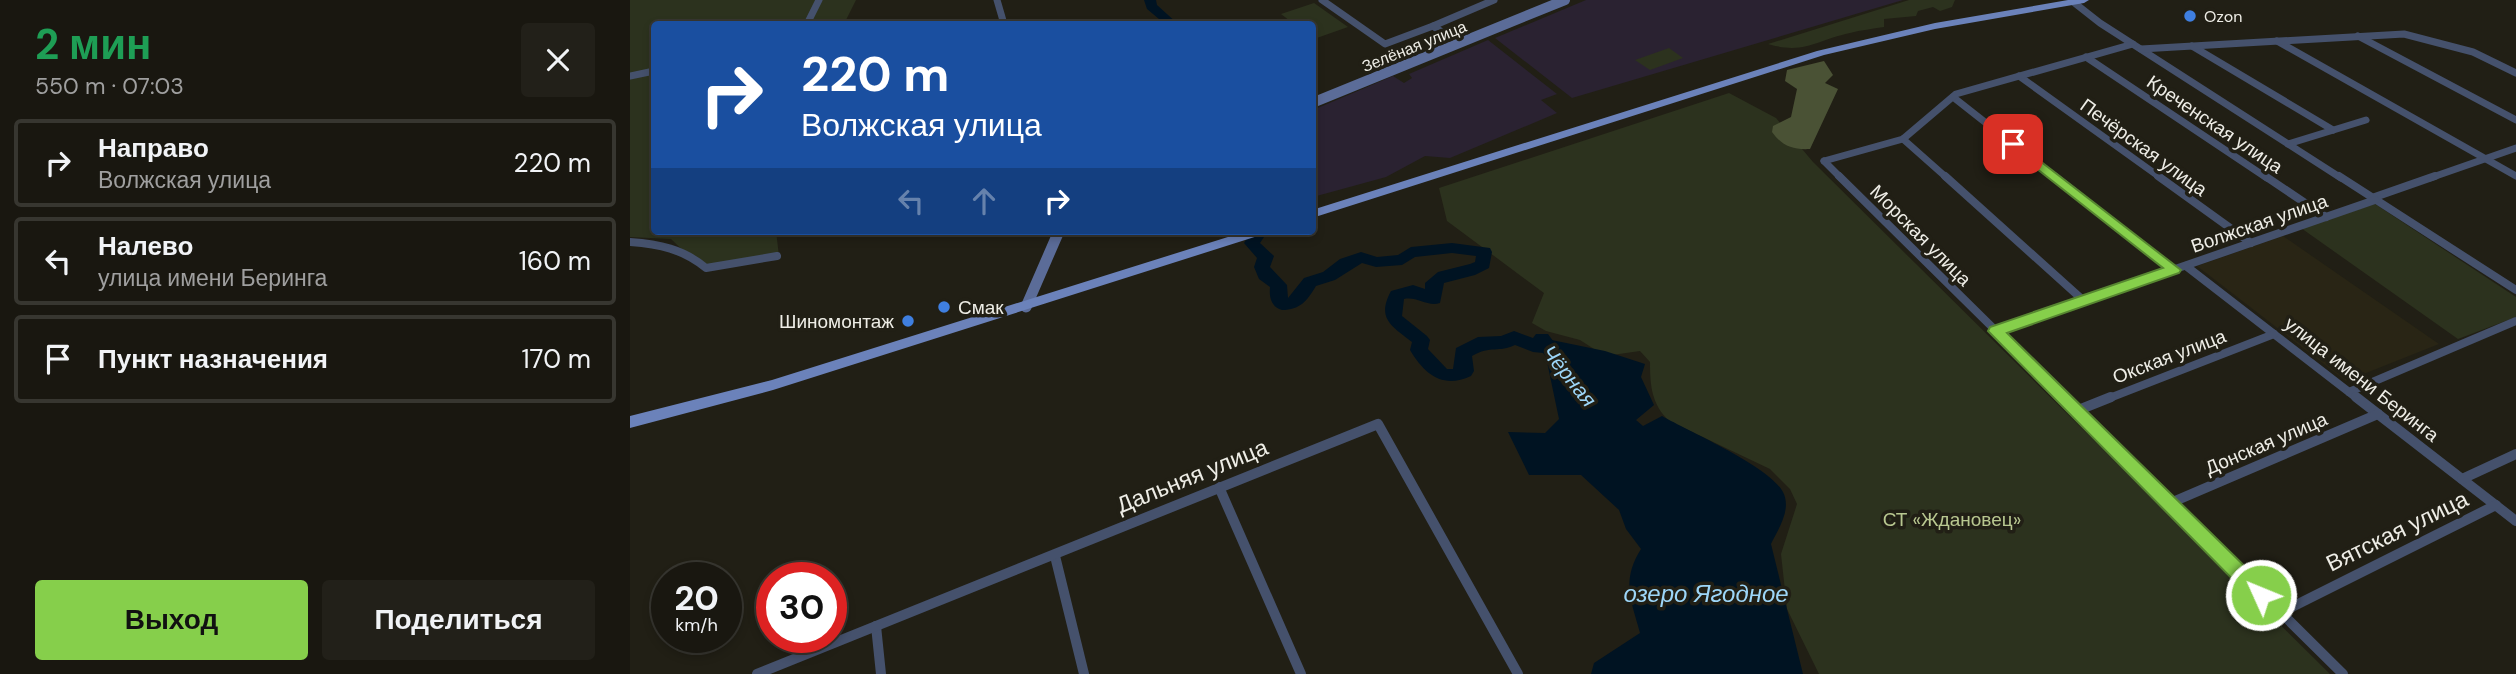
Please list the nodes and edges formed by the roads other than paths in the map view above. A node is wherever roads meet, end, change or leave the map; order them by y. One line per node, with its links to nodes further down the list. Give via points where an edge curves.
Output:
1 (819, 0): 8 (street)
2 (997, 0): 9 (street)
3 (1322, 0): 10 (street, via 1385,44)
4 (1494, 0): 10 (street)
5 (1565, 0): 13 (street, Зелёная улица)
6 (2084, 0): 7 (main road)
7 (2072, 1): 14 (street); 33 (main road, via 1928,27 1821,53)
8 (808, 21)
9 (1003, 21)
10 (1433, 26): 13 (street)
11 (2356, 36): 12 (street); 19 (street, via 2411,35 2473,52); 25 (street)
12 (2275, 40): 15 (street); 30 (street)
13 (1458, 43): 23 (street, Зелёная улица)
14 (2133, 44): 16 (street); 17 (street)
15 (2191, 45): 16 (street); 26 (street)
16 (2141, 49): 28 (street)
17 (2086, 57): 21 (street); 34 (street, Креченская улица)
18 (651, 72): 20 (street)
19 (2516, 73)
20 (630, 76)
21 (2019, 76): 22 (street); 38 (street, Печёрская улица)
22 (1953, 97): 27 (street); 41 (street)
23 (1316, 101)
24 (2366, 120): 26 (street)
25 (2516, 120)
26 (2333, 130): 28 (street)
27 (1903, 139): 43 (street); 46 (street, Морская улица, via 1824,160)
28 (2288, 144): 32 (street)
29 (2516, 148): 30 (street, Волжская улица)
30 (2485, 159): 31 (street); 32 (street, Волжская улица)
31 (2516, 176)
32 (2373, 199): 34 (street, Волжская улица); 42 (street)
33 (1316, 213)
34 (2326, 217): 38 (street, Волжская улица)
35 (1054, 235): 44 (street)
36 (1248, 235): 44 (main road)
37 (630, 242): 39 (street, via 662,244 706,268)
38 (2250, 243): 40 (street, Волжская улица)
39 (777, 256)
40 (2186, 266): 41 (street, Волжская улица); 47 (street, улица имени Беринга)
41 (2174, 270): 43 (street, Волжская улица)
42 (2516, 290)
43 (2084, 301): 46 (street, Волжская улица)
44 (1026, 307): 51 (main road, via 773,385)
45 (2516, 321): 48 (street)
46 (1996, 331): 49 (street, Морская улица)
47 (2274, 334): 48 (street, улица имени Беринга); 49 (street, Окская улица)
48 (2349, 391): 50 (street, улица имени Беринга)
49 (2076, 411): 55 (street, Морская улица)
50 (2378, 414): 53 (street, улица имени Беринга); 55 (street, Донская улица)
51 (630, 422)
52 (2516, 454): 53 (street, Вятская улица)
53 (2462, 479): 56 (street, улица имени Беринга)
54 (1219, 486): 58 (street, Дальняя улица); 64 (street); 65 (street, Дальняя улица, via 1378,424)
55 (2168, 504): 59 (street, Морская улица)
56 (2496, 505): 57 (street, улица имени Беринга); 59 (street, Вятская улица)
57 (2516, 521)
58 (1055, 555): 60 (street, Дальняя улица); 63 (street)
59 (2280, 613): 66 (street, Морская улица)
60 (876, 626): 61 (street, Дальняя улица); 62 (street)
61 (757, 674)
62 (881, 674)
63 (1084, 674)
64 (1301, 674)
65 (1518, 674)
66 (2343, 674)

